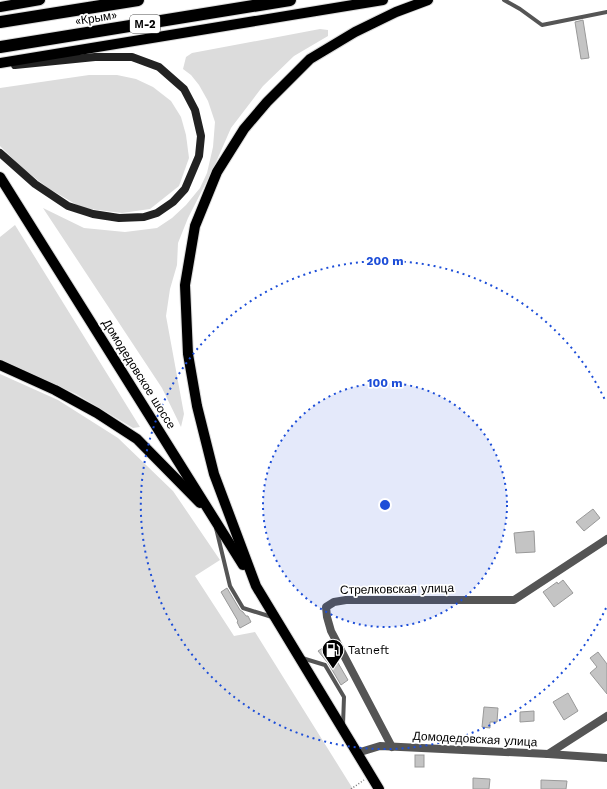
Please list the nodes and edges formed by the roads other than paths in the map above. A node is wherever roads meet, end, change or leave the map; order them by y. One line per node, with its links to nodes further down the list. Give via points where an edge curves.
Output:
1 (40, 0): 7 (main road)
2 (138, 0): 9 (highway, «Крым» / М-2)
3 (290, 0): 10 (highway, «Крым» / М-2)
4 (383, 0): 11 (main road)
5 (428, 0): 18 (main road, via 355,32 310,59 244,129 217,172 196,226 185,285 188,354 197,406 214,474)
6 (504, 0): 8 (lane, via 542,25)
7 (0, 7)
8 (607, 12)
9 (0, 22)
10 (0, 47)
11 (0, 63)
12 (0, 66): 13 (main road, via 95,57 132,57 159,67 184,89 195,110 201,136 199,156 185,189 173,202 157,213 144,217 119,218 93,214 68,206 35,184)
13 (0, 154)
14 (0, 177): 16 (main road, Домодедовское шоссе)
15 (0, 365): 16 (main road, via 97,413 137,439)
16 (214, 518): 18 (main road, Домодедовское шоссе); 19 (lane, via 230,586 243,608)
17 (607, 539): 23 (street, Стрелковская улица, via 514,600 346,600 334,602 326,607 326,617 331,631)
18 (256, 586): 19 (main road)
19 (275, 618): 20 (main road)
20 (298, 656): 22 (main road); 22 (lane, via 325,665 344,697)
21 (607, 716): 25 (street, Домодедовская улица)
22 (342, 730): 24 (main road)
23 (392, 747): 24 (street, Домодедовская улица, via 380,746); 25 (street, Домодедовская улица)
24 (357, 753): 27 (main road)
25 (548, 754): 26 (street)
26 (607, 758)
27 (378, 789)

